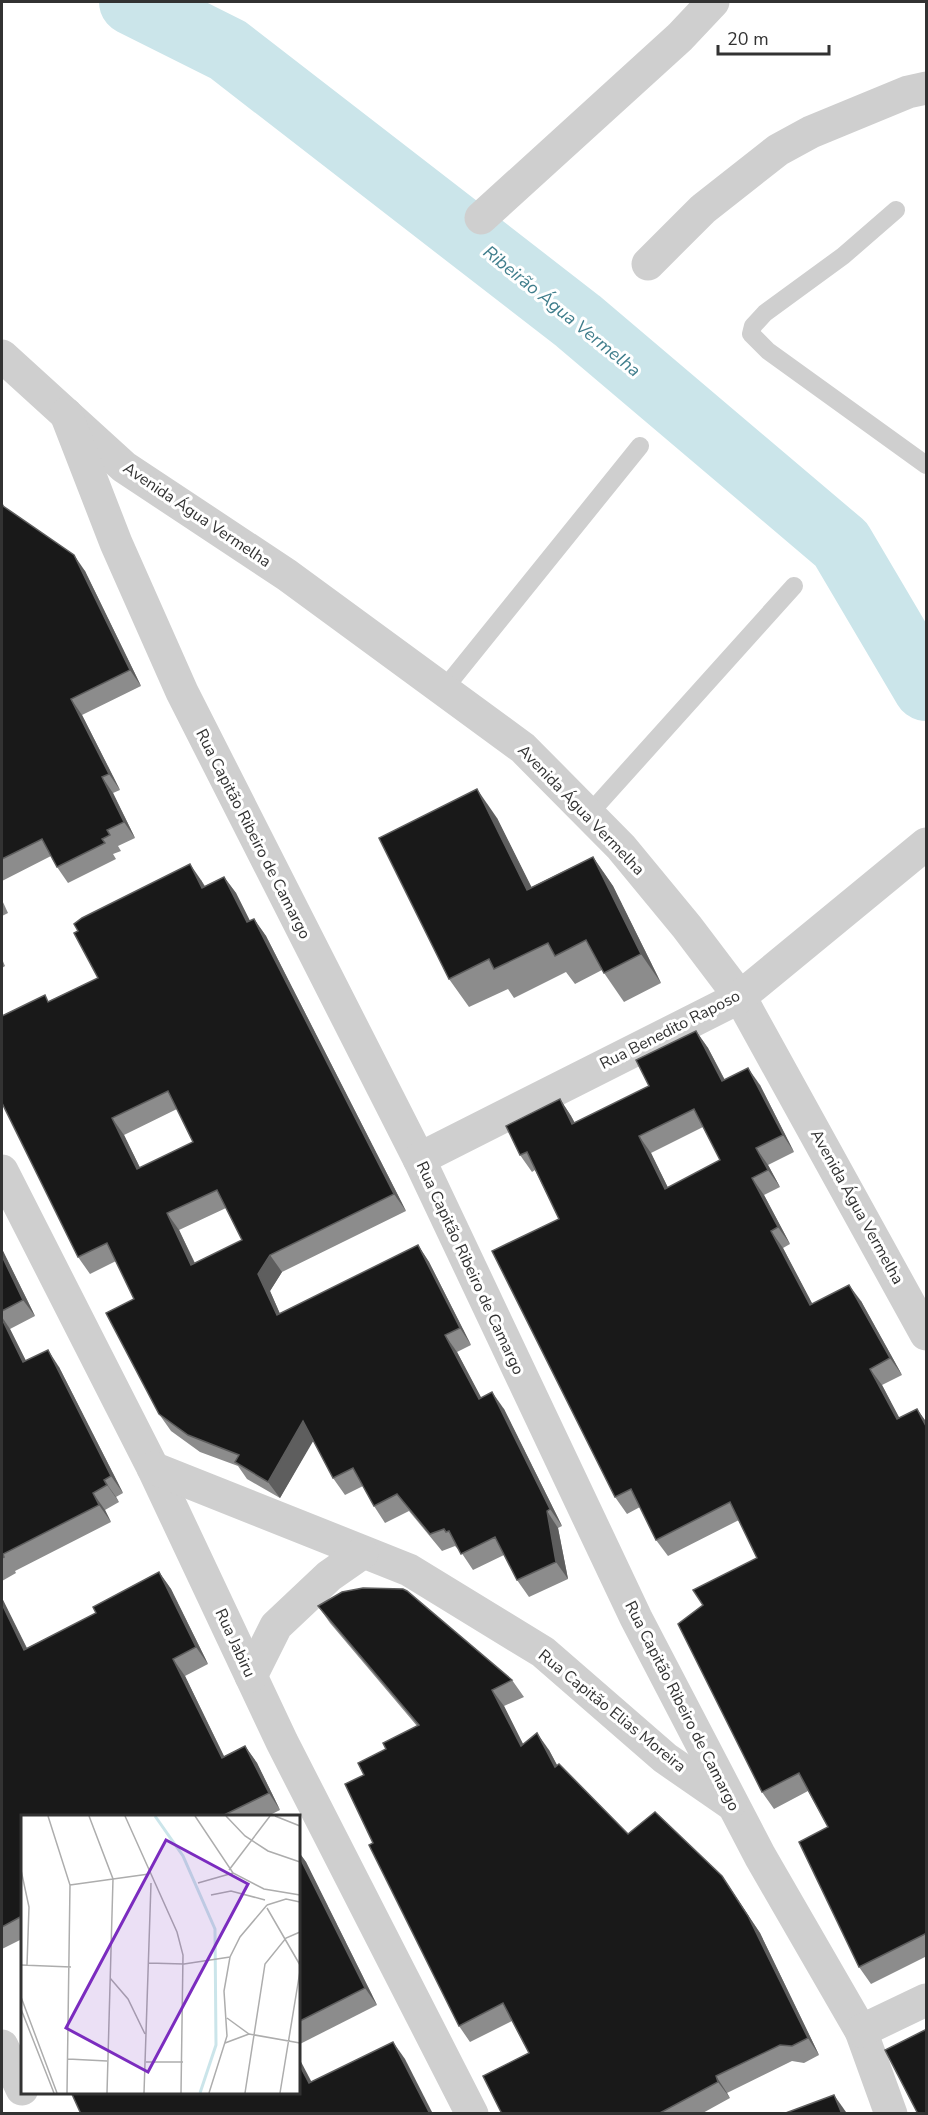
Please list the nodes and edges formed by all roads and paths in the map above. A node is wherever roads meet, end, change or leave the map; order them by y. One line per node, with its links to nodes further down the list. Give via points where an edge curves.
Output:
1 (712, 2): 4 (street, via 680,37)
2 (927, 88): 5 (street, via 832,123 778,150 703,209)
3 (896, 210): 9 (lane, via 843,256 765,313 753,326 752,334 768,351)
4 (481, 218)
5 (648, 264)
6 (5, 366): 7 (street, Avenida Água Vermelha)
7 (66, 414): 11 (street, Avenida Água Vermelha, via 124,467 287,575); 15 (street, Rua Capitão Ribeiro de Camargo, via 116,543 182,692)
8 (640, 446): 11 (lane)
9 (927, 465)
10 (794, 586): 12 (lane)
11 (444, 689): 12 (street, Avenida Água Vermelha, via 524,748)
12 (588, 814): 14 (street, Avenida Água Vermelha, via 621,847)
13 (927, 844): 14 (street, Rua Benedito Raposo)
14 (740, 997): 15 (street, Rua Benedito Raposo); 17 (street, Avenida Água Vermelha)
15 (418, 1158): 21 (street, Rua Capitão Ribeiro de Camargo, via 636,1618)
16 (2, 1171): 18 (street, Rua Jabiru)
17 (927, 1334)
18 (153, 1468): 19 (street, Rua Capitão Elias Moreira); 20 (street, Rua Jabiru)
19 (362, 1553): 20 (street, via 329,1576 276,1626); 21 (street, Rua Capitão Elias Moreira, via 409,1570 543,1653 665,1758)
20 (251, 1676): 28 (street, Rua Jabiru)
21 (733, 1805): 23 (street, Rua Capitão Ribeiro de Camargo)
22 (927, 2000): 23 (street)
23 (861, 2031): 29 (street, Rua Capitão Ribeiro de Camargo)
24 (2, 2046): 25 (street)
25 (21, 2087)
26 (25, 2094): 27 (street)
27 (35, 2114)
28 (472, 2114)
29 (891, 2114)

